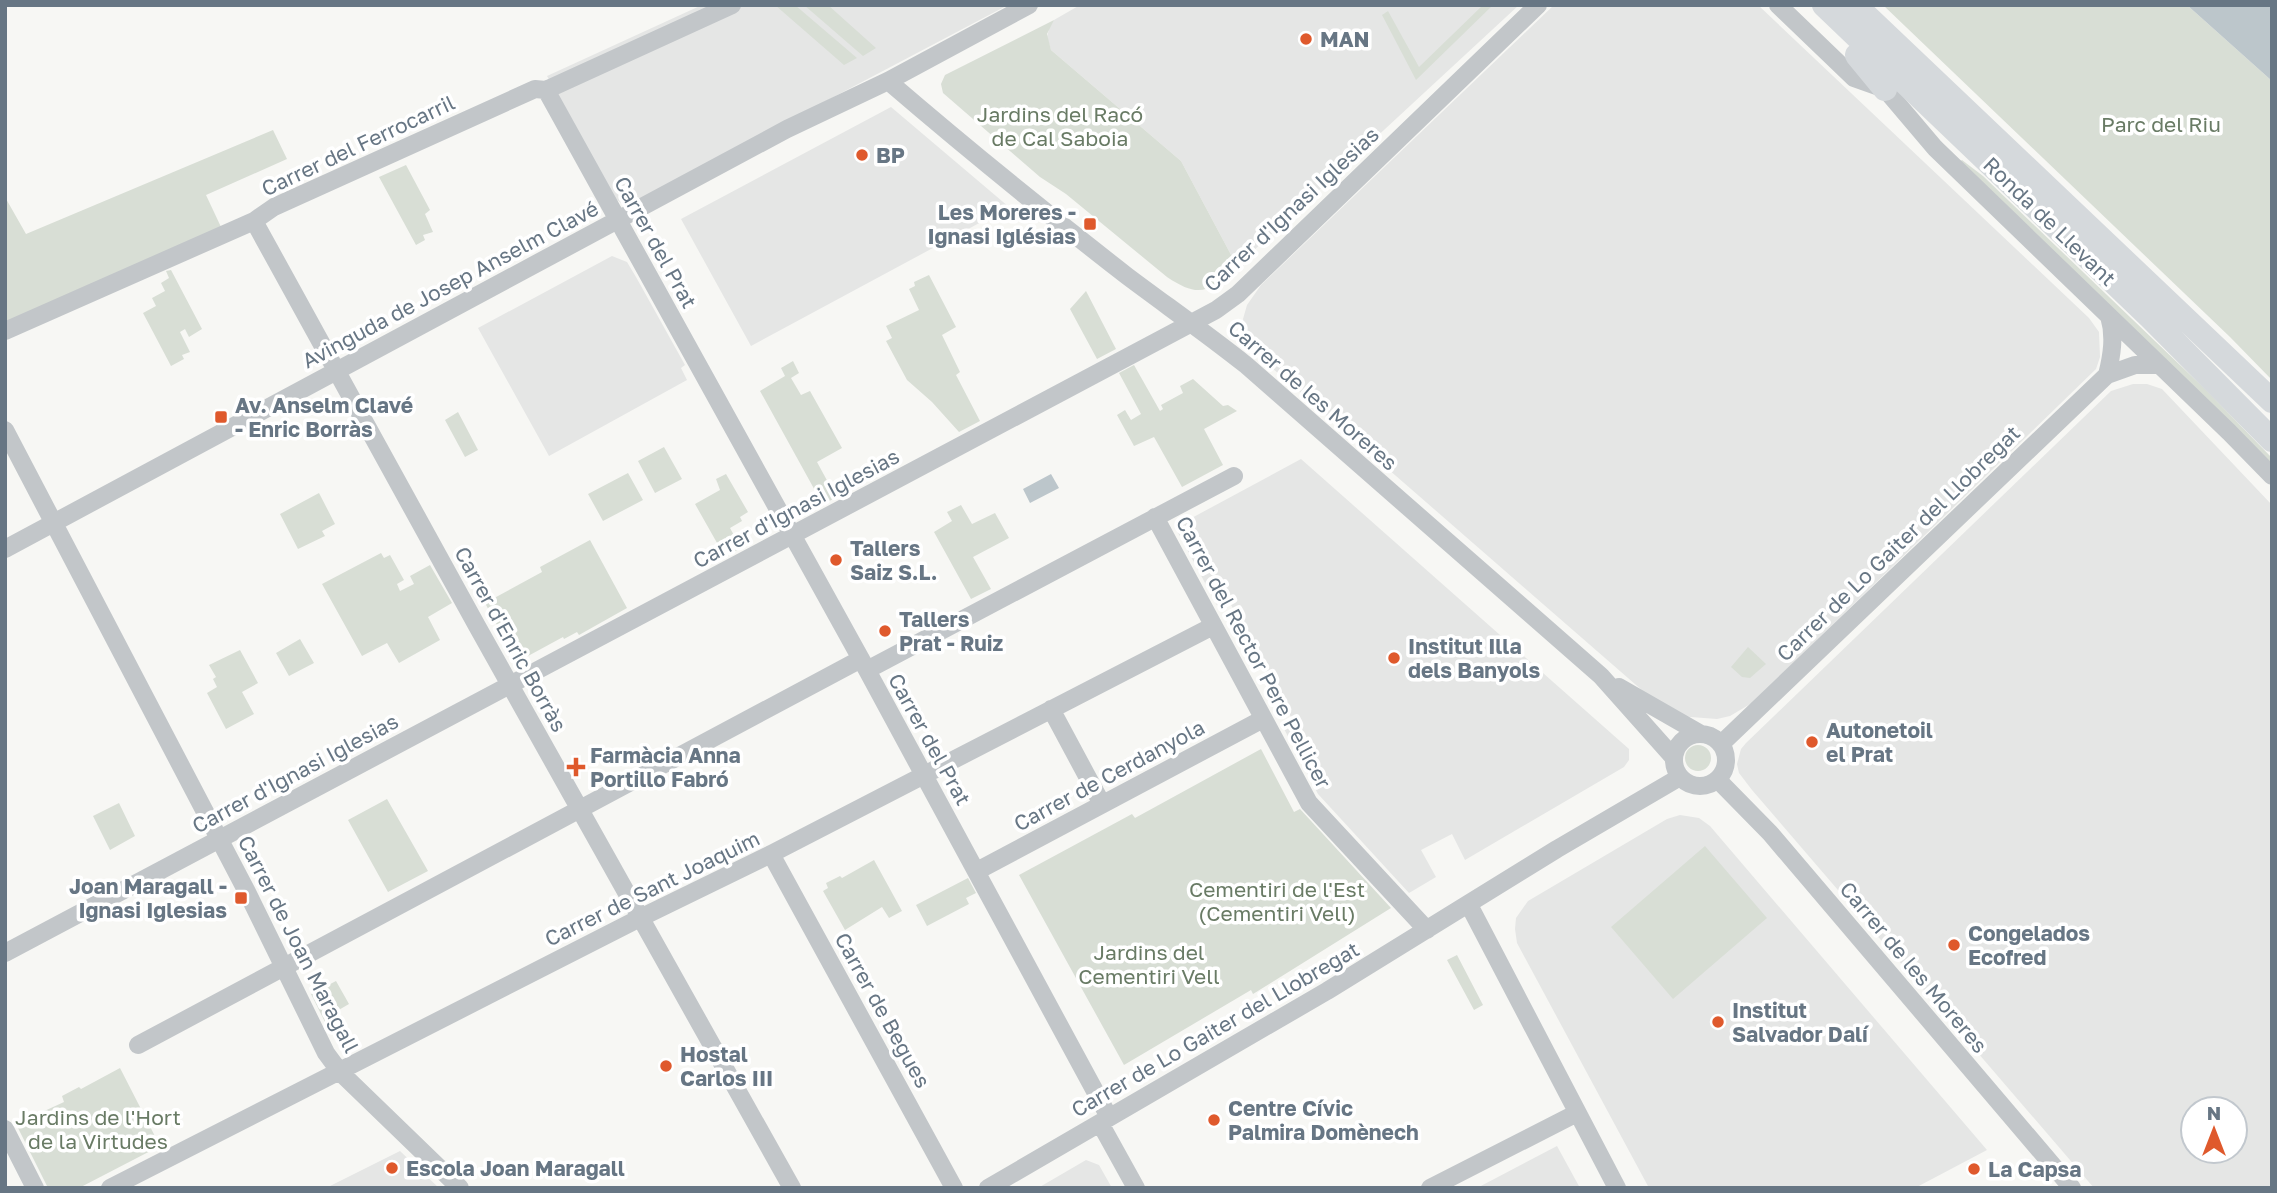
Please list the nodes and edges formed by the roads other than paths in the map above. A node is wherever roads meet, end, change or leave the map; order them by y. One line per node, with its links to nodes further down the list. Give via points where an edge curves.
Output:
1 (732, 5): 10 (street, Carrer del Ferrocarril)
2 (1029, 5): 8 (street, Avinguda de Josep Anselm Clavé)
3 (1538, 5): 14 (street, Carrer d'Ignasi Iglesias, via 1238,294)
4 (1778, 5): 9 (street, via 1854,78)
5 (1818, 5): 9 (main road)
6 (1824, 5): 21 (main road, Ronda de Llevant)
7 (1855, 5): 19 (main road, Ronda de Llevant)
8 (888, 81): 11 (street, Avinguda de Josep Anselm Clavé, via 787,129); 14 (street, Carrer de les Moreres, via 1031,200)
9 (1885, 89): 13 (street, Ronda de Llevant, via 1935,148)
10 (546, 90): 11 (street, Carrer del Prat); 12 (street, Carrer del Ferrocarril, via 525,93 274,207)
11 (618, 220): 17 (street, Avinguda de Josep Anselm Clavé); 26 (street, Carrer del Prat)
12 (254, 221): 15 (street, Carrer del Ferrocarril); 17 (street, Carrer d'Enric Borràs)
13 (2109, 316): 16 (street, Ronda de Llevant); 18 (street, via 2113,331)
14 (1194, 323): 26 (street, Carrer d'Ignasi Iglesias); 30 (street, Carrer de les Moreres)
15 (5, 331)
16 (2160, 365): 18 (street, Carrer de Lo Gaiter del Llobregat, via 2135,365); 23 (street, Ronda de Llevant)
17 (336, 371): 25 (street, Avinguda de Josep Anselm Clavé); 31 (street, Carrer d'Enric Borràs)
18 (2107, 375): 35 (street, Carrer de Lo Gaiter del Llobregat)
19 (2272, 401)
20 (5, 430): 25 (street, Carrer de Joan Maragall)
21 (2272, 440)
22 (1234, 476): 24 (street)
23 (2272, 476)
24 (1155, 517): 28 (street, Carrer del Rector Pere Pellicer); 29 (street)
25 (53, 524): 27 (street, Avinguda de Josep Anselm Clavé); 42 (street, Carrer de Joan Maragall)
26 (793, 536): 29 (street, Carrer del Prat); 31 (street, Carrer d'Ignasi Iglesias)
27 (5, 549)
28 (1213, 626): 32 (street, Carrer de Sant Joaquim); 33 (street, Carrer del Rector Pere Pellicer)
29 (864, 665): 37 (street, Carrer del Prat); 41 (street)
30 (1601, 676): 34 (street, Carrer de les Moreres); 36 (street, Carrer de les Moreres)
31 (510, 686): 41 (street, Carrer d'Enric Borràs); 42 (street, Carrer d'Ignasi Iglesias)
32 (1051, 709): 37 (street, Carrer de Sant Joaquim); 40 (street)
33 (1263, 719): 40 (street, Carrer de Cerdanyola); 47 (street, Carrer del Rector Pere Pellicer, via 1309,803)
34 (1701, 734): 35 (street); 36 (street, via 1686,738)
35 (1721, 744): 39 (street, via 1727,759)
36 (1674, 758): 38 (street)
37 (925, 775): 43 (street, Carrer de Sant Joaquim); 44 (street, Carrer del Prat)
38 (1680, 777): 39 (street, via 1696,786); 45 (street, Carrer de Lo Gaiter del Llobregat)
39 (1718, 780): 64 (street, Carrer de les Moreres, via 1770,833)
40 (1102, 804): 44 (street, Carrer de Cerdanyola)
41 (579, 809): 46 (street, Carrer d'Enric Borràs); 49 (street)
42 (219, 838): 48 (street, Carrer d'Ignasi Iglesias); 49 (street, Carrer de Joan Maragall)
43 (771, 854): 46 (street, Carrer de Sant Joaquim); 59 (street, Carrer de Begues)
44 (977, 871): 53 (street, Carrer del Prat)
45 (1469, 905): 47 (street, Carrer de Lo Gaiter del Llobregat); 52 (street)
46 (640, 918): 51 (street, Carrer de Sant Joaquim); 58 (street, Carrer d'Enric Borràs)
47 (1427, 930): 53 (street, Carrer de Lo Gaiter del Llobregat)
48 (5, 953)
49 (284, 967): 50 (street); 51 (street, Carrer de Joan Maragall)
50 (138, 1045)
51 (340, 1072): 56 (street, Carrer de Sant Joaquim); 57 (street, Carrer de Joan Maragall)
52 (1577, 1113): 62 (street); 63 (street)
53 (1105, 1120): 60 (street, Carrer de Lo Gaiter del Llobregat); 61 (street, Carrer del Prat)
54 (5, 1129): 55 (street)
55 (35, 1188)
56 (110, 1188)
57 (460, 1188)
58 (792, 1188)
59 (954, 1188)
60 (988, 1188)
61 (1136, 1188)
62 (1430, 1188)
63 (1617, 1188)
64 (2072, 1188)

